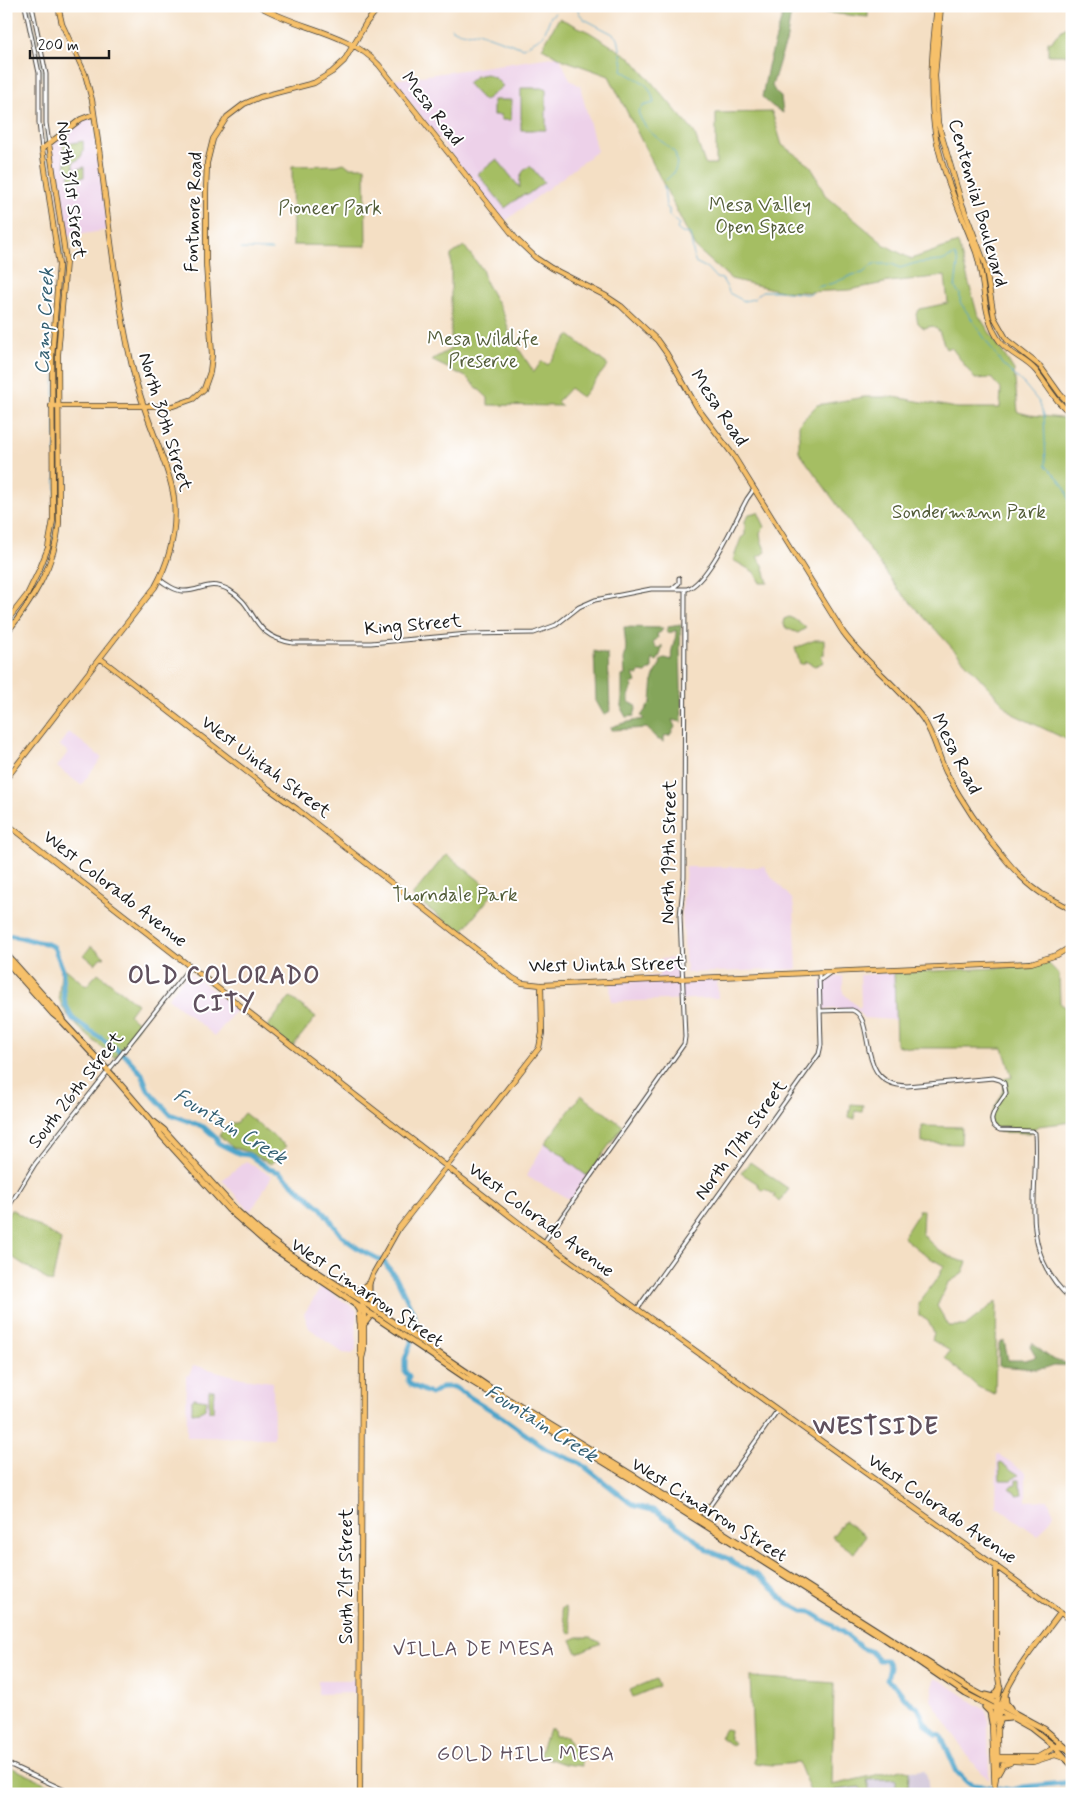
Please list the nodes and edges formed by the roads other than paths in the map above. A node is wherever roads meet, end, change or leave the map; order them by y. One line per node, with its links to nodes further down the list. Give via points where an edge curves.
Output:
1 (26, 6): 10 (street, North 31st Street, via 39,73)
2 (32, 6): 9 (street, North 31st Street, via 46,74)
3 (58, 6): 8 (main road, North 30th Street, via 67,37 85,74)
4 (259, 6): 7 (main road, Mesa Road)
5 (380, 6): 7 (main road, Fontmore Road)
6 (939, 6): 14 (main road, Centennial Boulevard, via 936,109 961,201 982,253 994,317 1007,340 1040,366); 15 (main road, Centennial Boulevard, via 930,72 936,139 978,261 990,321 999,341 1035,370 1057,402)
7 (354, 45): 13 (main road, Fontmore Road, via 340,65 319,81 254,99 240,107 226,118 212,139 206,192 212,342 210,372 204,389 188,402 174,406); 16 (main road, Mesa Road, via 378,65 524,246 551,268 621,306 653,336)
8 (94, 114): 9 (main road, via 77,121); 13 (main road, North 30th Street, via 126,335)
9 (49, 144): 10 (main road); 12 (main road, North 31st Street, via 66,261 58,354)
10 (42, 149): 11 (main road, North 31st Street, via 60,265 52,347)
11 (51, 406): 12 (main road); 21 (main road, North 31st Street, via 53,520 50,541 31,588)
12 (58, 406): 13 (main road); 22 (main road, North 31st Street, via 60,513 56,543 35,596)
13 (143, 406): 18 (main road, North 30th Street, via 174,497 172,543)
14 (1072, 407)
15 (1072, 414)
16 (754, 489): 20 (street, via 707,572 695,585); 26 (main road, Mesa Road, via 843,632 923,719 955,788 998,850 1035,889)
17 (679, 578): 19 (street, via 678,584)
18 (159, 579): 19 (street, King Street, via 184,591 209,585 228,590 244,603 266,633 281,640 305,644 384,643 468,634 534,633 556,625 591,601); 23 (main road, North 30th Street)
19 (672, 588): 20 (street, King Street)
20 (685, 588): 33 (street, North 19th Street, via 684,872 680,914)
21 (6, 622)
22 (6, 634)
23 (100, 658): 24 (main road, North 30th Street); 35 (main road, West Uintah Street, via 513,978 522,983)
24 (8, 776)
25 (6, 823): 30 (main road, West Colorado Avenue)
26 (1072, 911)
27 (1072, 946): 32 (main road, West Uintah Street, via 1057,955 1030,962)
28 (6, 954): 37 (highway, West Cimarron Street)
29 (6, 961): 37 (highway, West Cimarron Street)
30 (190, 967): 38 (street, South 26th Street); 40 (main road, West Colorado Avenue)
31 (819, 972): 32 (main road, West Uintah Street); 33 (main road, West Uintah Street); 34 (street, North 17th Street)
32 (832, 972): 34 (street)
33 (683, 978): 35 (main road, West Uintah Street); 42 (street, North 19th Street, via 684,1044)
34 (819, 981): 36 (street, North 17th Street)
35 (540, 985): 40 (main road, South 21st Street, via 542,1033 539,1048)
36 (820, 1011): 46 (street, via 852,1010 858,1014 874,1068 893,1084 907,1086 993,1078 1003,1082 1006,1093 992,1116 992,1122 1000,1130 1032,1131 1035,1134 1037,1248 1049,1274); 48 (street, North 17th Street, via 819,1054)
37 (63, 1022): 38 (highway, West Cimarron Street)
38 (108, 1071): 39 (highway, West Cimarron Street); 41 (street, South 26th Street, via 36,1164)
39 (152, 1120): 43 (highway, West Cimarron Street, via 253,1226); 45 (highway, West Cimarron Street, via 167,1142 248,1228)
40 (446, 1168): 42 (main road, West Colorado Avenue); 44 (main road, South 21st Street, via 399,1228)
41 (6, 1211)
42 (544, 1242): 48 (main road, West Colorado Avenue)
43 (334, 1283): 44 (highway, via 356,1292); 47 (highway, West Cimarron Street)
44 (369, 1283): 47 (main road, South 21st Street); 50 (highway, via 372,1302)
45 (338, 1292): 47 (highway, West Cimarron Street); 51 (highway, via 358,1308)
46 (1072, 1300)
47 (363, 1306): 49 (highway, West Cimarron Street); 50 (highway, West Cimarron Street); 51 (main road, South 21st Street)
48 (637, 1309): 54 (main road, West Colorado Avenue)
49 (379, 1318): 51 (highway, via 370,1315); 52 (highway, West Cimarron Street)
50 (387, 1318): 52 (highway, West Cimarron Street)
51 (362, 1323): 82 (main road, South 21st Street)
52 (405, 1334): 53 (highway, West Cimarron Street)
53 (418, 1343): 55 (highway, West Cimarron Street); 62 (highway, West Cimarron Street, via 486,1390 868,1628)
54 (777, 1411): 56 (street); 58 (main road, West Colorado Avenue)
55 (677, 1503): 56 (highway, via 697,1512); 57 (highway, West Cimarron Street)
56 (708, 1507): 57 (highway, via 708,1519)
57 (723, 1532): 61 (highway, West Cimarron Street)
58 (996, 1566): 59 (main road, West Colorado Avenue); 63 (main road, via 996,1664)
59 (1060, 1613): 60 (main road, West Colorado Avenue); 64 (main road)
60 (1072, 1621)
61 (963, 1685): 63 (highway, via 991,1697); 66 (highway, West Cimarron Street)
62 (956, 1687): 65 (highway, West Cimarron Street); 66 (highway)
63 (1000, 1688): 66 (main road)
64 (1004, 1694): 66 (main road); 67 (highway, via 1006,1704)
65 (968, 1696): 66 (highway, West Cimarron Street); 69 (highway, via 988,1709)
66 (998, 1707): 67 (highway, West Cimarron Street); 68 (highway, West Cimarron Street); 69 (main road); 70 (main road)
67 (1023, 1716): 72 (highway, West Cimarron Street, via 1050,1732)
68 (1015, 1718): 70 (highway, via 1003,1718); 71 (highway, West Cimarron Street)
69 (992, 1723): 73 (main road)
70 (997, 1728): 73 (main road)
71 (1055, 1747): 72 (main road, via 1062,1746); 73 (main road, via 1038,1757); 74 (highway, West Cimarron Street)
72 (1070, 1751)
73 (996, 1759): 75 (main road); 78 (main road); 79 (main road)
74 (1066, 1759): 75 (main road, via 1055,1755 1036,1762); 77 (highway, West Cimarron Street)
75 (1017, 1761): 78 (main road, via 1003,1765)
76 (6, 1763): 81 (street)
77 (1072, 1766)
78 (996, 1777): 79 (main road)
79 (995, 1783): 80 (main road)
80 (994, 1793)
81 (73, 1794)
82 (360, 1794)

